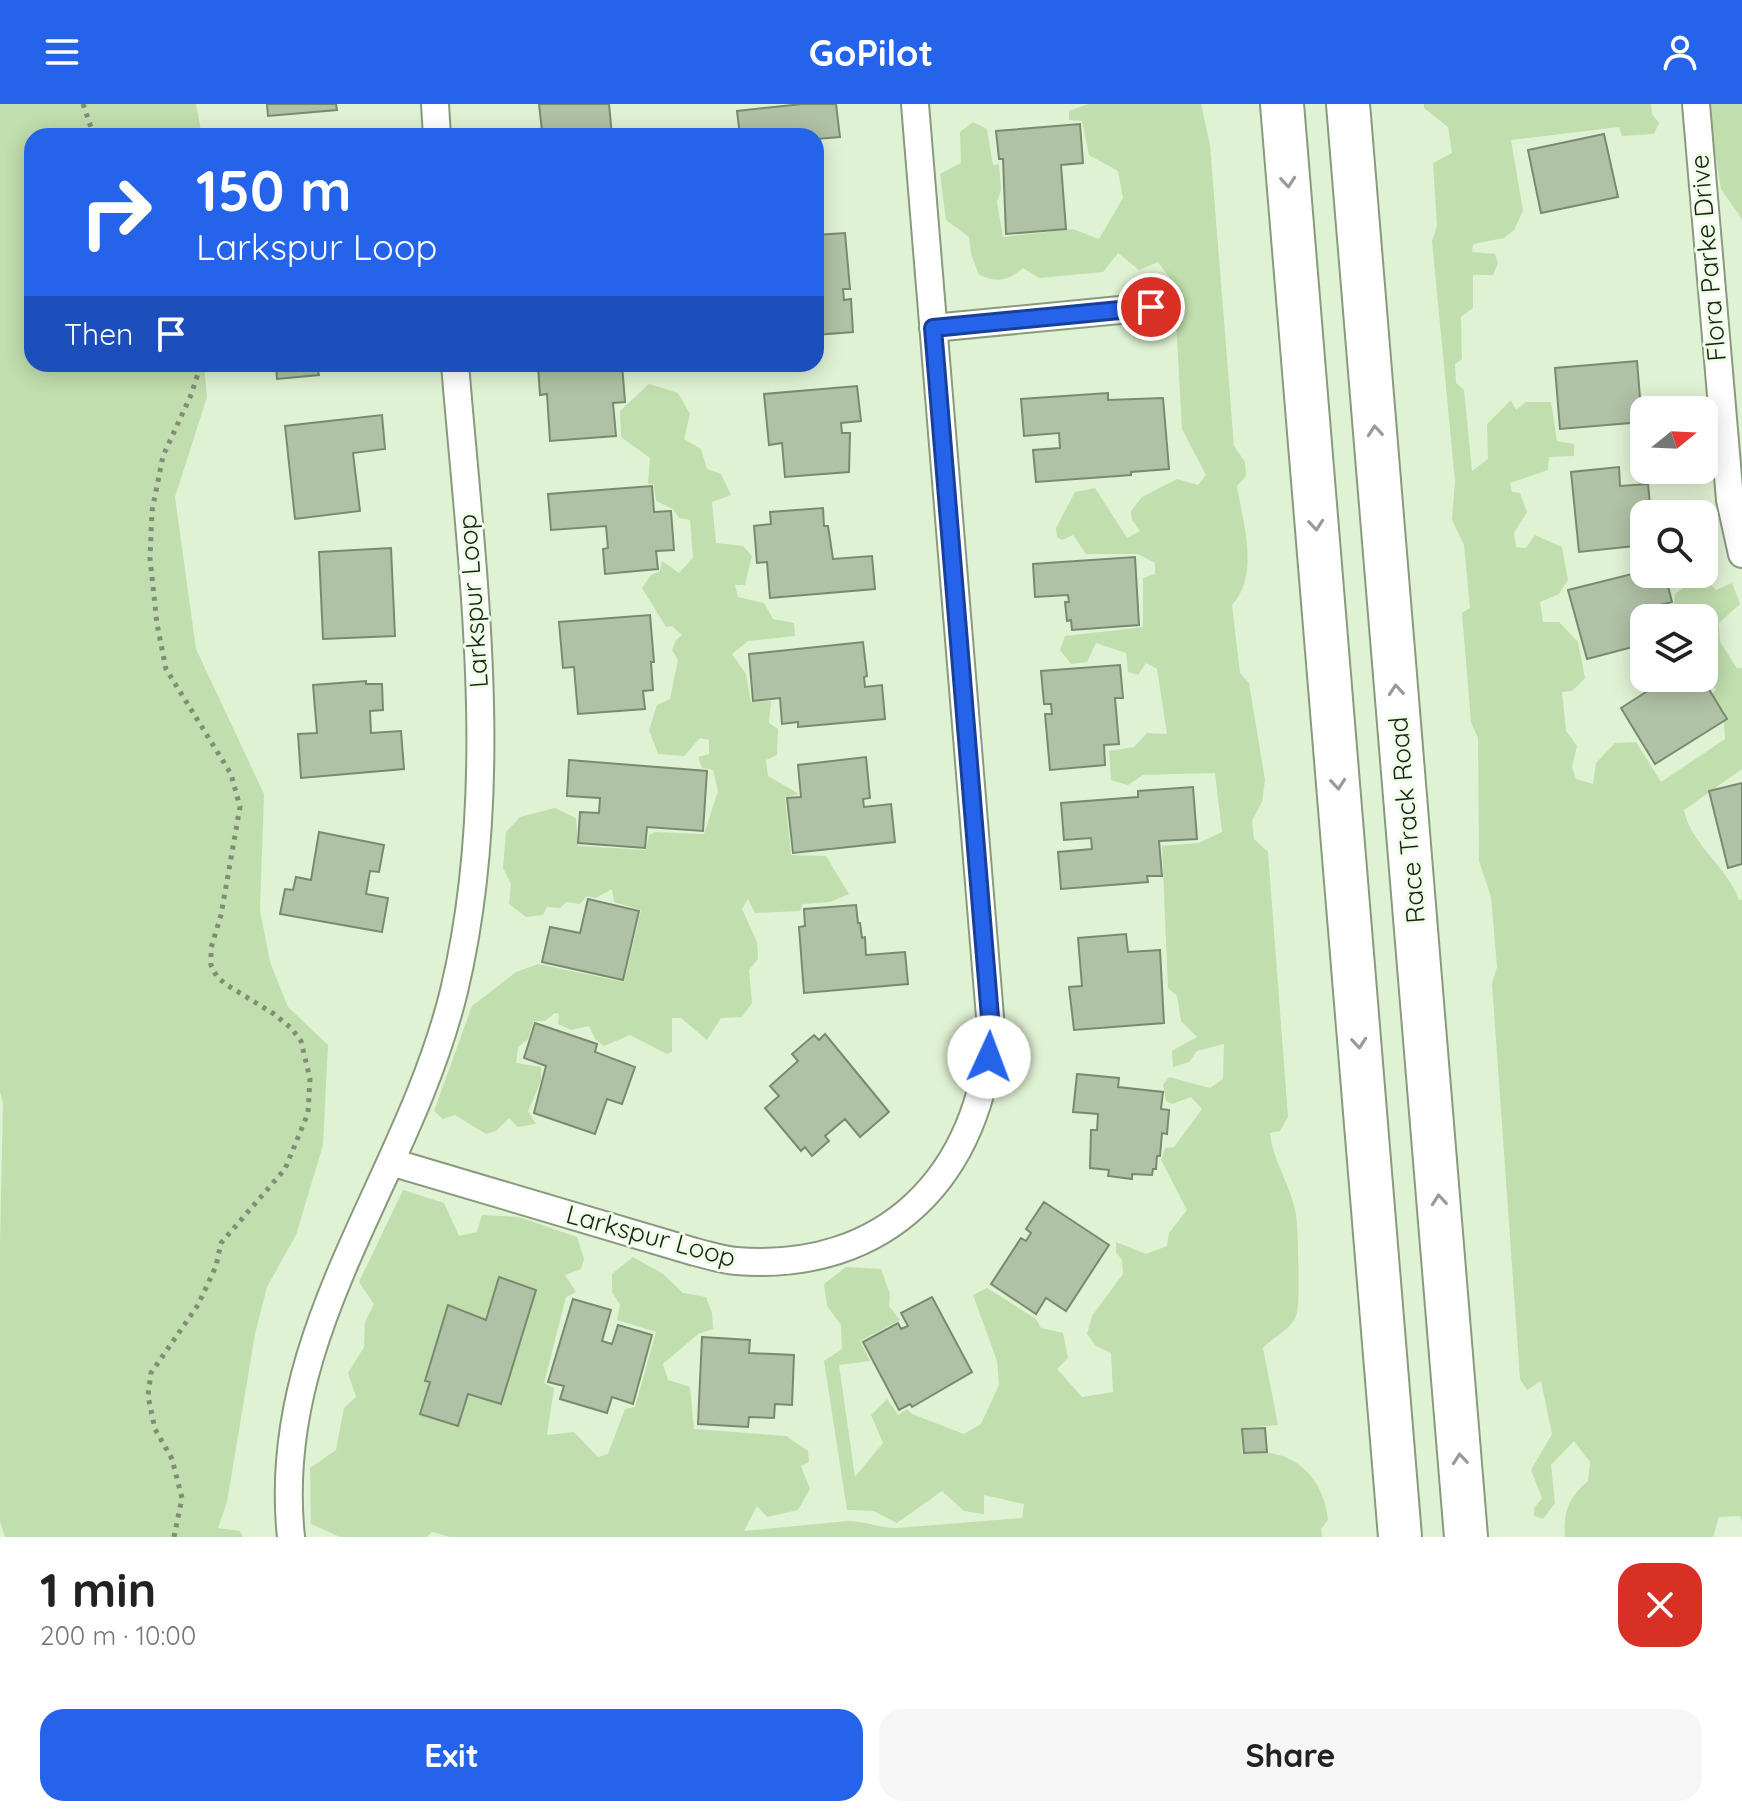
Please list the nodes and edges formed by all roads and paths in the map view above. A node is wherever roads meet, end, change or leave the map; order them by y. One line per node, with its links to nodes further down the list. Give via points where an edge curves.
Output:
1 (83, 104): 7 (path)
2 (435, 104): 8 (street)
3 (915, 104): 10 (street, Larkspur Loop)
4 (1282, 104): 18 (main road, one-way to 18)
5 (1348, 104): 19 (main road, Race Track Road, one-way to 5)
6 (1696, 104): 13 (street, Flora Parke Drive)
7 (91, 128)
8 (436, 128)
9 (1151, 307): 10 (street)
10 (933, 328): 15 (street, Larkspur Loop, via 991,1029 981,1096 955,1159 922,1200 880,1233 846,1248 771,1262 695,1252)
11 (198, 372): 16 (path, via 163,456 152,511 150,558 157,624 166,669 231,774 240,807 211,965 227,985 291,1028 301,1041 310,1079 308,1113 285,1169 221,1243 198,1305 151,1373 148,1396 155,1429 172,1459 182,1498)
12 (456, 372): 15 (street, Larkspur Loop, via 475,619 479,829 468,924 453,993 434,1057)
13 (1730, 381): 14 (street, Flora Parke Drive, via 1730,500)
14 (1742, 554)
15 (391, 1162): 17 (street, Larkspur Loop, via 324,1308 300,1392 289,1450)
16 (174, 1537)
17 (291, 1537)
18 (1400, 1537)
19 (1466, 1537)

